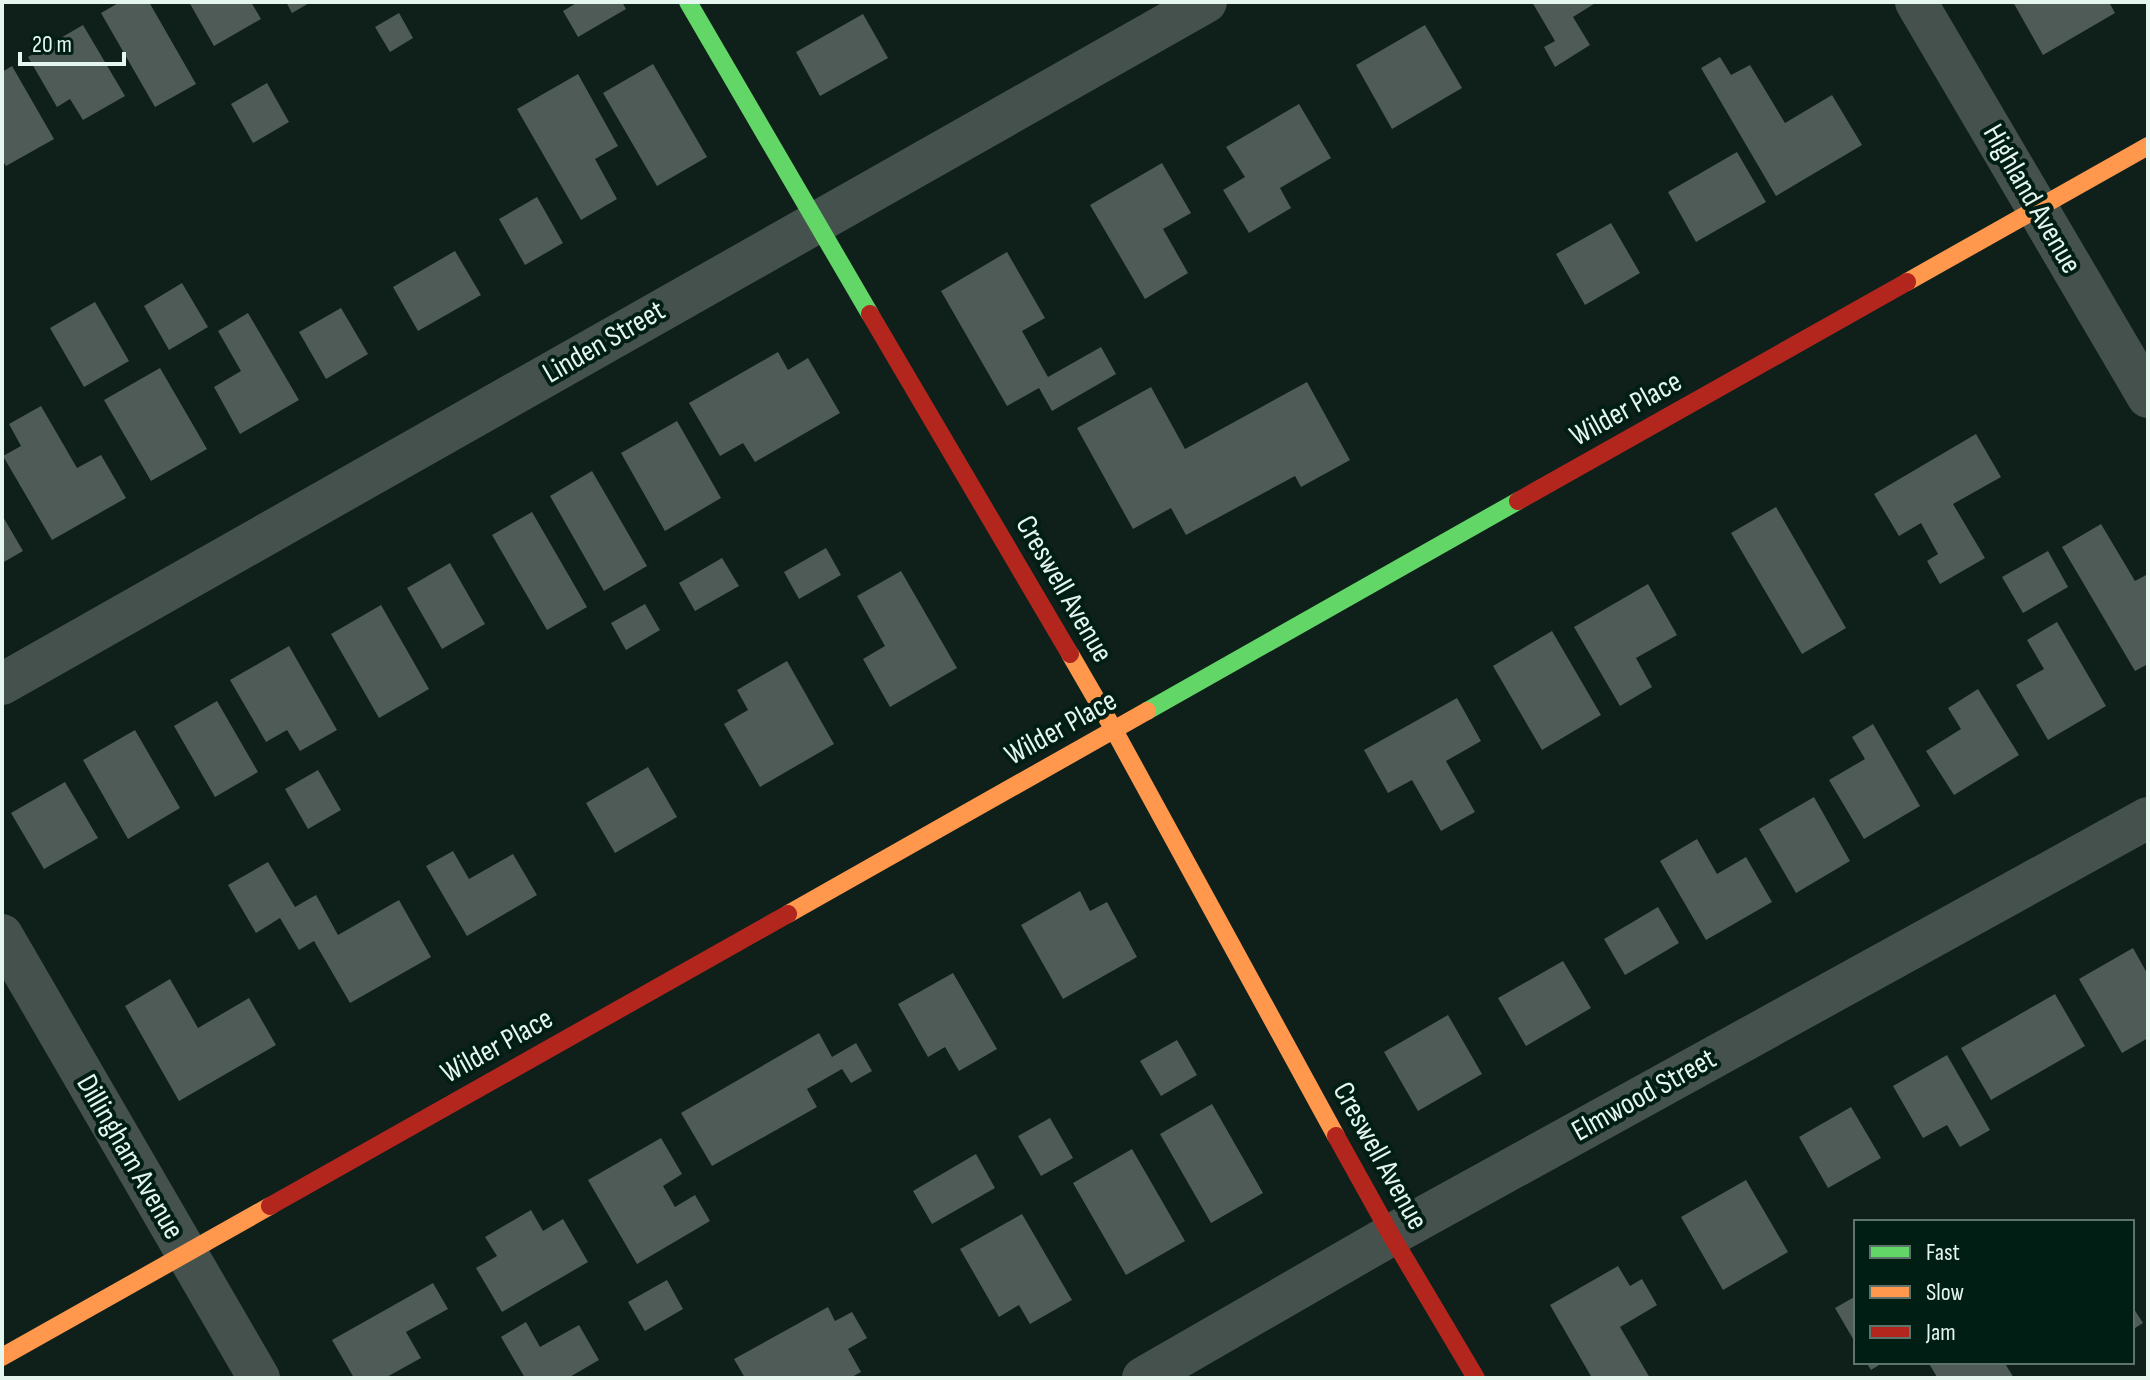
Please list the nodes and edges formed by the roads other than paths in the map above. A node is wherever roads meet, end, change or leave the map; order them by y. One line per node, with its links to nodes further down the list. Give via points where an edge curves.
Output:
1 (688, 2): 6 (street, Creswell Avenue)
2 (1206, 2): 6 (street, Linden Street)
3 (1916, 2): 5 (street, Highland Avenue)
4 (2148, 146): 5 (street, Wilder Place)
5 (2038, 208): 7 (street, Highland Avenue); 9 (street, Wilder Place)
6 (816, 222): 8 (street, Linden Street); 9 (street, Creswell Avenue)
7 (2148, 397)
8 (2, 684)
9 (1114, 730): 12 (street, Creswell Avenue); 13 (street, Wilder Place)
10 (2148, 818): 12 (street, Elmwood Street)
11 (2, 935): 13 (street, Dillingham Avenue)
12 (1391, 1235): 16 (street, Elmwood Street); 17 (street, Creswell Avenue)
13 (186, 1253): 14 (street, Wilder Place); 15 (street, Dillingham Avenue)
14 (2, 1357)
15 (259, 1378)
16 (1143, 1378)
17 (1476, 1378)

